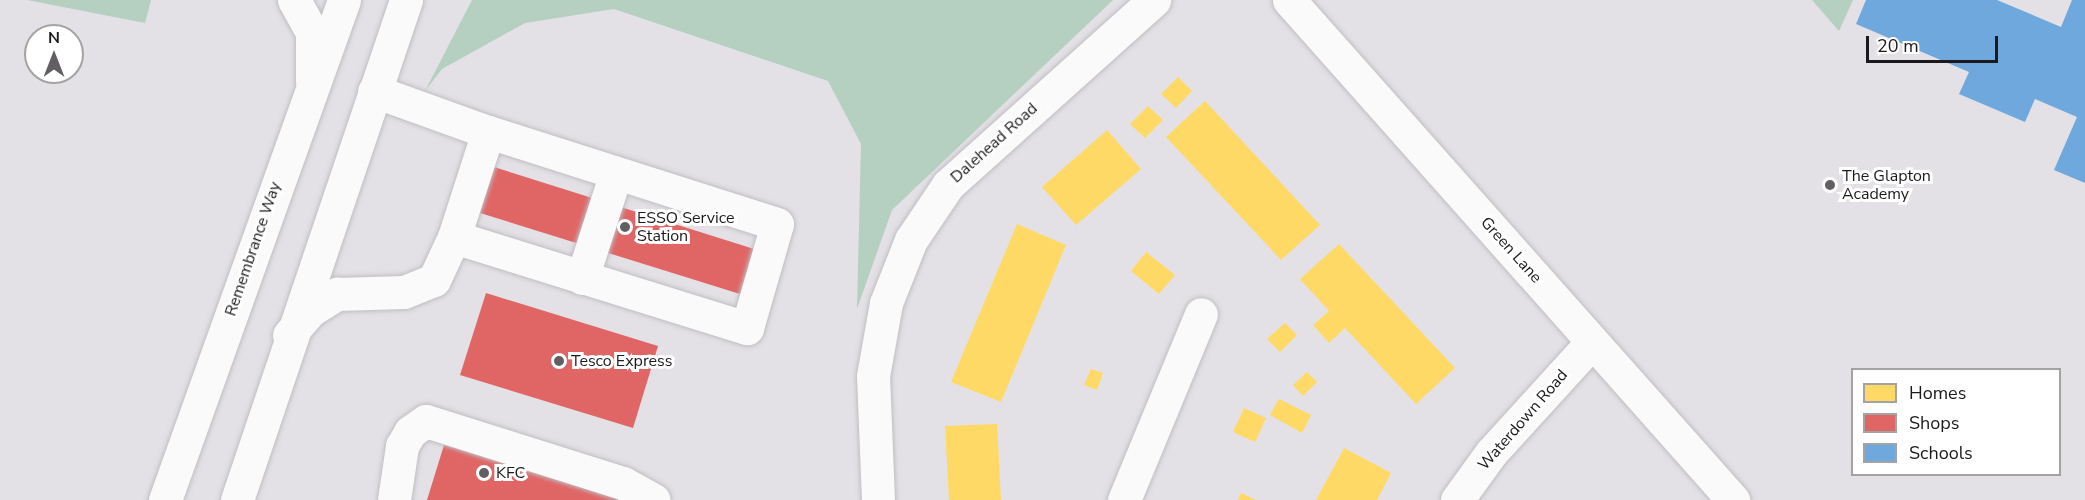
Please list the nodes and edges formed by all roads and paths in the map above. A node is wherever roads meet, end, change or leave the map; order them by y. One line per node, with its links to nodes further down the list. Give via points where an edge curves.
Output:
1 (294, 0): 6 (main road, via 312,32)
2 (344, 0): 6 (main road, Remembrance Way)
3 (406, 0): 7 (main road)
4 (1154, 0): 19 (main road, Dalehead Road, via 948,185 911,240 886,303 873,376)
5 (1289, 0): 14 (main road, Green Lane)
6 (312, 81): 15 (main road, Remembrance Way)
7 (374, 91): 8 (main road); 13 (main road)
8 (488, 132): 9 (main road); 10 (main road)
9 (616, 173): 11 (main road); 11 (main road, via 777,225 747,328)
10 (454, 237): 11 (main road); 13 (main road, via 434,280 404,292 337,294 311,310)
11 (582, 278)
12 (1201, 314): 20 (main road)
13 (288, 336): 16 (main road)
14 (1592, 342): 21 (main road, Waterdown Road, via 1491,453); 22 (main road, Green Lane)
15 (165, 500)
16 (237, 500)
17 (394, 500): 18 (main road, via 402,446 410,432 426,421 623,483)
18 (654, 500)
19 (878, 500)
20 (1124, 500)
21 (1457, 500)
22 (1733, 500)

